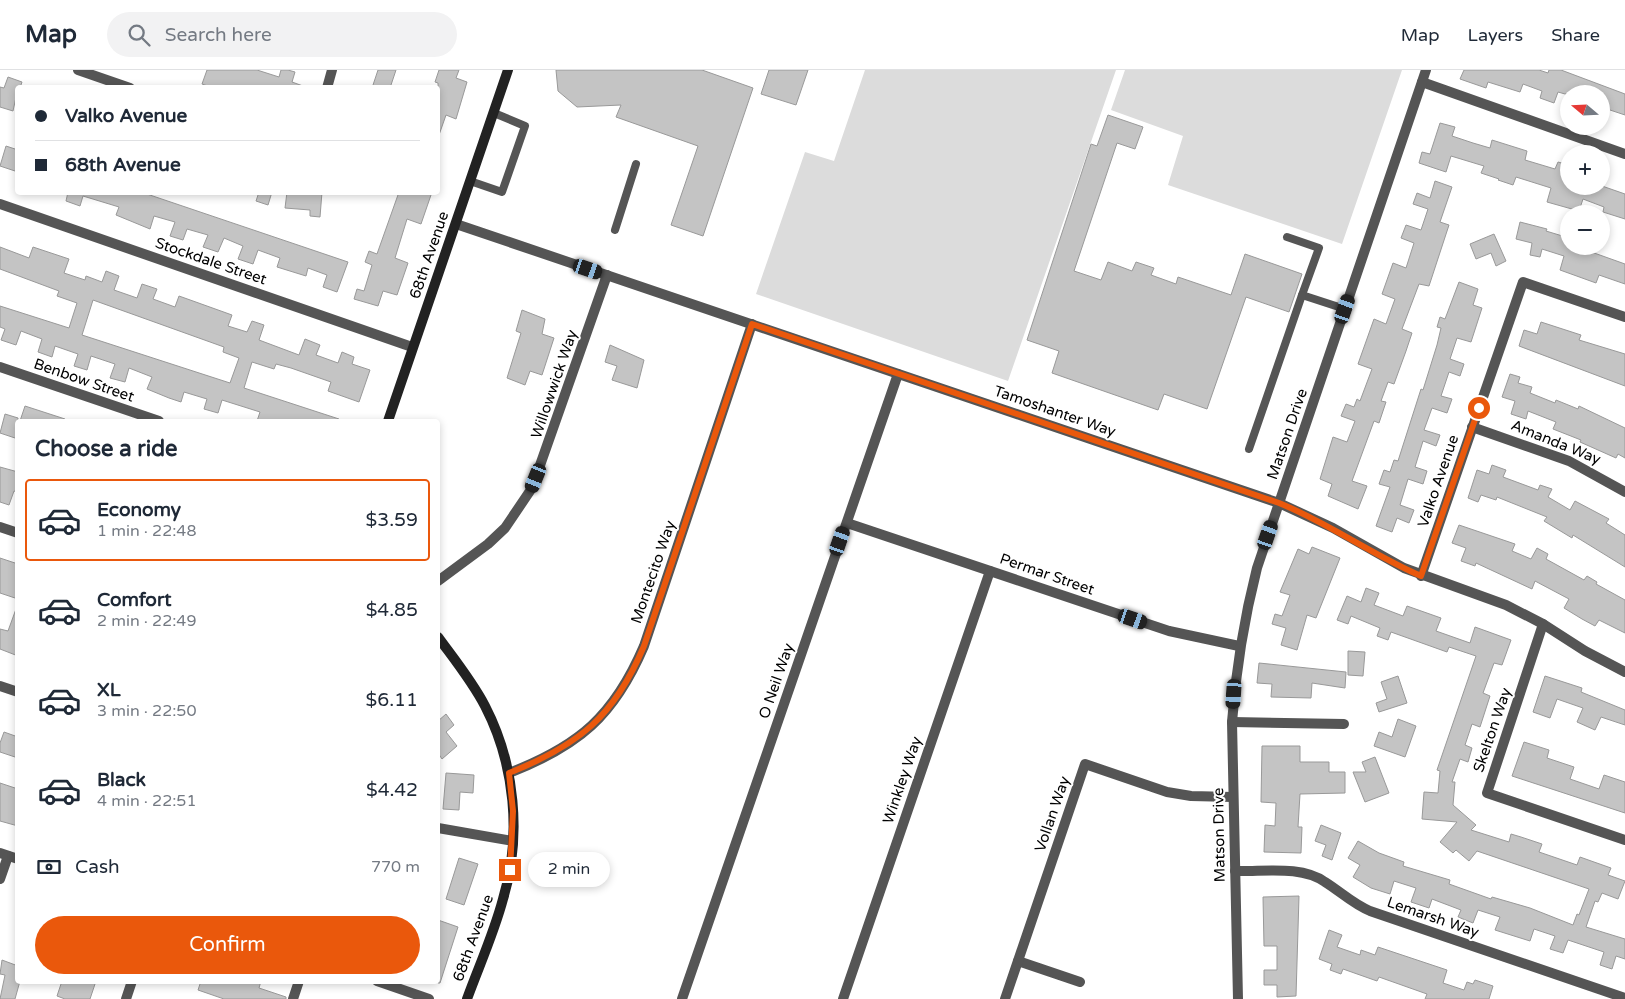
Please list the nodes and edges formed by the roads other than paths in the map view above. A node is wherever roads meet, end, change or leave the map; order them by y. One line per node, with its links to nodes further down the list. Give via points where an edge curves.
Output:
1 (78, 70): 6 (street)
2 (332, 70): 7 (street)
3 (508, 70): 8 (street, 68th Avenue)
4 (1426, 70): 5 (street, Matson Drive)
5 (1422, 82): 9 (street); 18 (street, Matson Drive)
6 (121, 85)
7 (328, 85)
8 (494, 113): 11 (street, 68th Avenue); 11 (lane, via 525,126 502,192)
9 (1625, 154)
10 (636, 164): 14 (lane)
11 (470, 181): 13 (street, 68th Avenue)
12 (0, 204): 21 (street, Stockdale Street)
13 (456, 224): 16 (street, Tamoshanter Way); 21 (street, 68th Avenue)
14 (615, 230)
15 (1287, 237): 17 (lane, via 1319,248)
16 (607, 275): 20 (street, Tamoshanter Way); 35 (street, Willowwick Way, via 532,488 505,528)
17 (1302, 295): 18 (lane); 27 (lane)
18 (1345, 309): 29 (street, Matson Drive)
19 (1625, 317): 26 (street, Valko Avenue, via 1522,282)
20 (752, 324): 23 (street, Tamoshanter Way); 44 (street, Montecito Way, via 634,670 620,693 589,729 544,759)
21 (412, 347): 25 (street, 68th Avenue)
22 (0, 367): 24 (street, Benbow Street)
23 (898, 374): 29 (street, Tamoshanter Way); 30 (street, O Neil Way)
24 (153, 419)
25 (389, 419)
26 (1472, 426): 28 (street, Amanda Way, via 1569,461); 34 (street, Valko Avenue)
27 (1249, 449)
28 (1625, 492)
29 (1279, 503): 34 (street, Tamoshanter Way, via 1325,523); 38 (street, Matson Drive, via 1257,568)
30 (847, 523): 33 (street, Permar Street); 62 (street, O Neil Way)
31 (0, 527): 32 (street)
32 (15, 532)
33 (990, 571): 38 (street, Permar Street, via 1169,631); 63 (street, Winkley Way)
34 (1421, 576): 36 (street, Tamoshanter Way, via 1506,605)
35 (440, 580)
36 (1543, 624): 39 (street, Tamoshanter Way, via 1585,652); 47 (street, Skelton Way, via 1486,793)
37 (440, 640): 44 (street, 68th Avenue, via 485,705)
38 (1239, 646): 42 (street, Matson Drive)
39 (1625, 672)
40 (0, 686): 41 (street)
41 (15, 691)
42 (1232, 722): 43 (street); 45 (street, Matson Drive)
43 (1344, 724)
44 (509, 773): 48 (street, 68th Avenue)
45 (1233, 796): 50 (street, Matson Drive); 52 (street, Vollan Way, via 1191,796 1167,792 1085,764)
46 (440, 828): 48 (street)
47 (1625, 840)
48 (513, 841): 61 (street, 68th Avenue, via 504,899)
49 (8, 856): 51 (street)
50 (1235, 871): 57 (street, Lemarsh Way, via 1311,874 1370,912); 65 (street, Matson Drive)
51 (0, 879)
52 (1018, 961): 53 (street); 64 (street, Vollan Way)
53 (1080, 982)
54 (131, 984): 58 (street)
55 (298, 984): 59 (street)
56 (386, 984): 60 (street)
57 (1625, 998)
58 (126, 999)
59 (293, 999)
60 (429, 999)
61 (467, 999)
62 (682, 999)
63 (843, 999)
64 (1005, 999)
65 (1238, 999)

